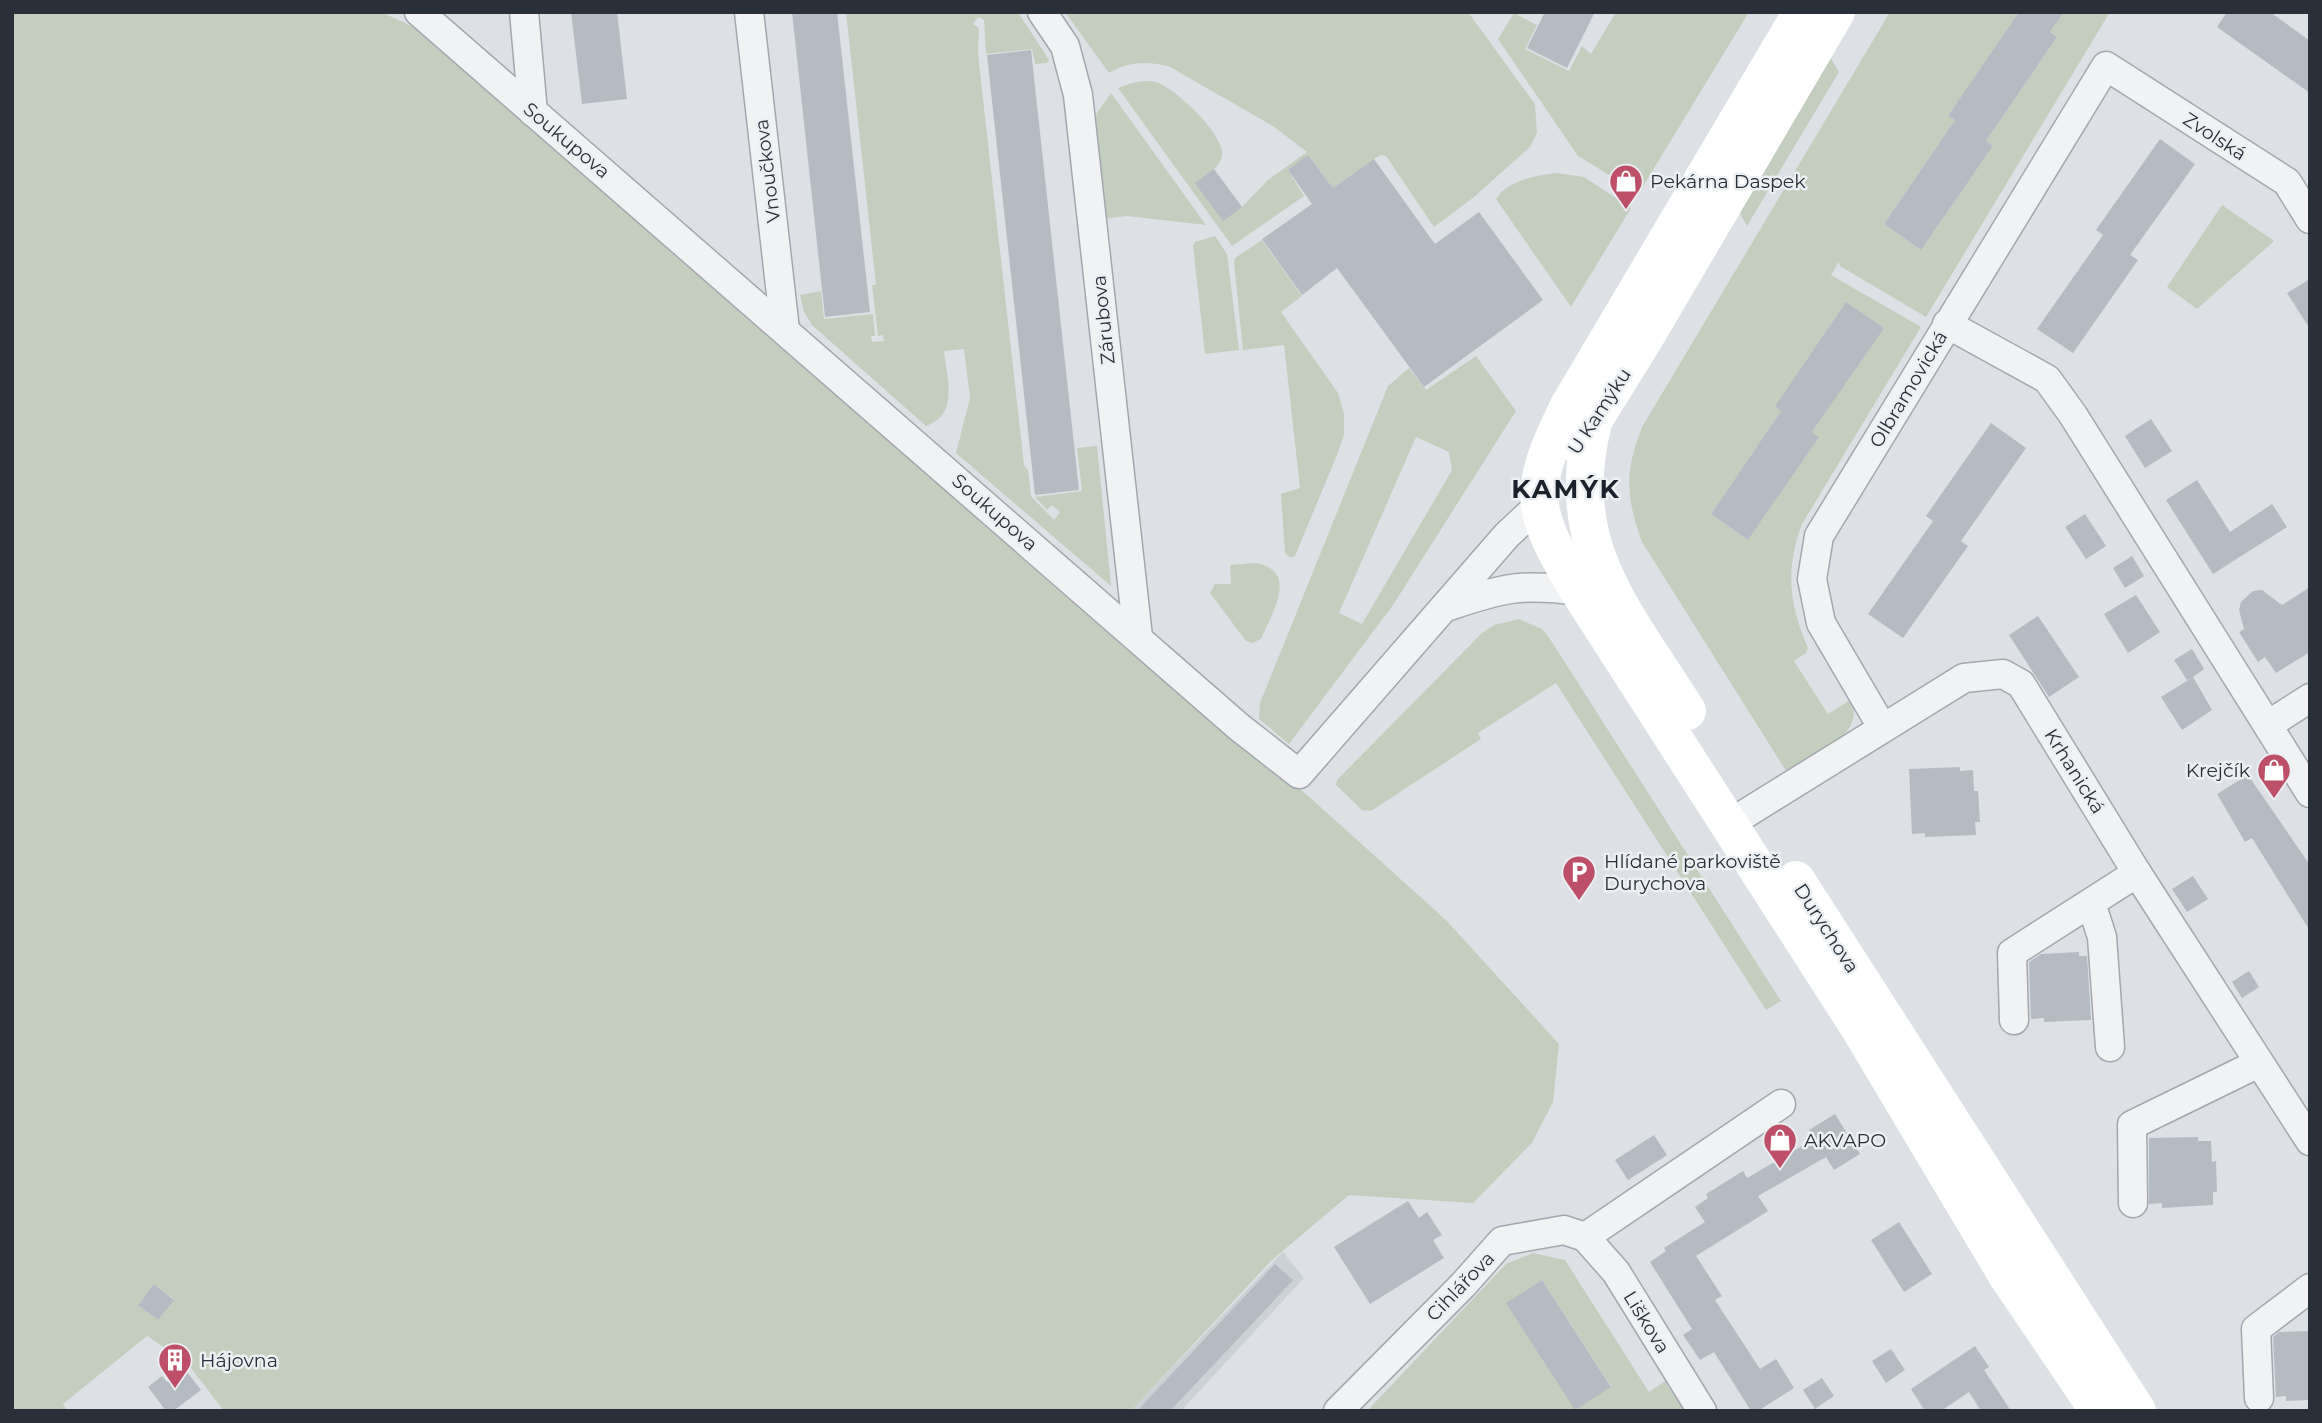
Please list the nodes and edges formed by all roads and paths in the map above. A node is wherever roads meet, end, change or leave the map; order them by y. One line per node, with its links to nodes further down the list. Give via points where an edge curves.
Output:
1 (419, 12): 8 (street, Soukupova)
2 (524, 12): 8 (street)
3 (749, 12): 11 (street, Vnoučkova)
4 (1042, 12): 16 (street, Zárubova, via 1065,46 1078,95)
5 (1802, 12): 13 (street, U Kamýku, via 1569,406 1547,452)
6 (1836, 12): 12 (street, U Kamýku)
7 (2106, 66): 9 (street, Zvolská, via 2287,182); 10 (street, Olbramovická)
8 (533, 111): 11 (street, Soukupova)
9 (2310, 219)
10 (1947, 324): 18 (street, via 2047,379); 19 (street, Olbramovická, via 1819,536 1812,579 1821,623)
11 (785, 330): 16 (street, Soukupova)
12 (1593, 423): 13 (street, U Kamýku); 14 (street, Durychova, via 1583,498 1592,548)
13 (1539, 505): 14 (street, via 1575,539); 15 (street, Soukupova)
14 (1591, 584): 15 (street, via 1498,589); 21 (street, Durychova)
15 (1446, 607): 16 (street, Soukupova, via 1299,774)
16 (1138, 637)
17 (2310, 698): 18 (street)
18 (2268, 725): 20 (street)
19 (1882, 727): 21 (street, Krhanická); 22 (street, Krhanická, via 1964,678 2003,674 2021,684)
20 (2310, 793)
21 (1740, 818): 35 (street, Durychova, via 2007,1275); 36 (street, Durychova)
22 (2137, 873): 23 (street); 26 (street, Krhanická)
23 (2091, 903): 24 (street, via 2012,954); 25 (street, via 2102,937)
24 (2014, 1020)
25 (2110, 1046)
26 (2259, 1063): 28 (street, Krhanická); 29 (street, via 2132,1125)
27 (1782, 1104): 30 (street)
28 (2310, 1141)
29 (2133, 1203)
30 (1585, 1237): 33 (street, Cihlářova, via 1564,1230 1502,1241); 34 (street, Liškova, via 1616,1272)
31 (2310, 1288): 32 (street, via 2256,1329)
32 (2259, 1398)
33 (1338, 1411)
34 (1702, 1411)
35 (2099, 1411)
36 (2137, 1411)

